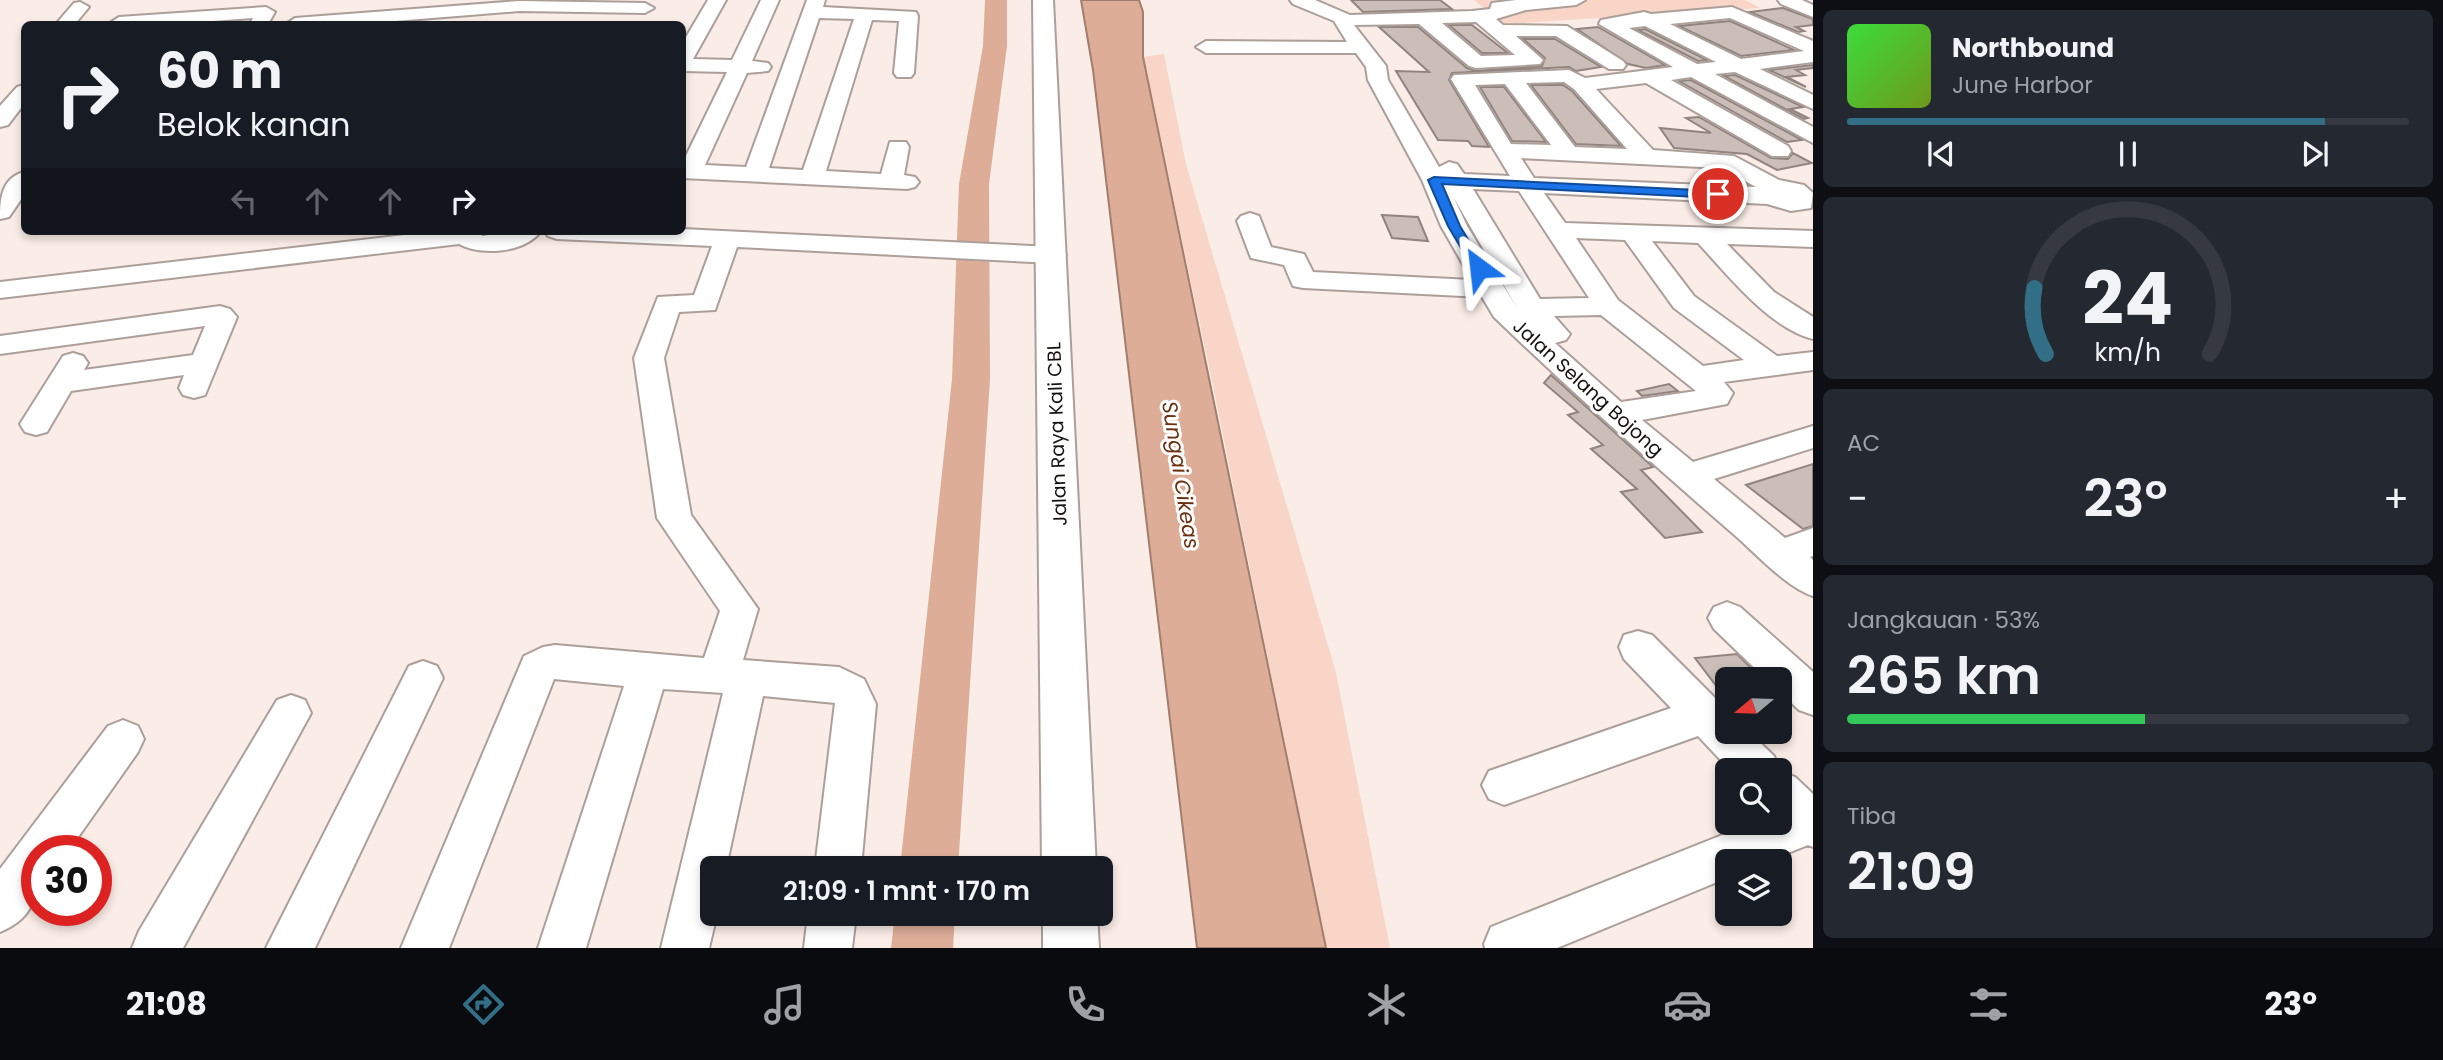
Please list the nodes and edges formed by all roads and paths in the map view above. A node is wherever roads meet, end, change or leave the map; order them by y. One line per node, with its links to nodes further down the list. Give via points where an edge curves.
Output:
1 (283, 0): 30 (street)
2 (331, 0): 31 (street)
3 (717, 0): 40 (street)
4 (770, 0): 46 (street)
5 (1043, 0): 89 (main road, Jalan Raya Kali CBL)
6 (1299, 0): 21 (street, via 1310,7)
7 (1576, 0): 18 (street)
8 (187, 1): 25 (street)
9 (136, 3): 27 (street)
10 (522, 3): 11 (street); 16 (street)
11 (582, 3): 12 (street); 33 (street)
12 (648, 4): 34 (street)
13 (814, 6): 19 (street); 47 (street)
14 (80, 7): 26 (street)
15 (231, 7): 25 (street); 29 (street, via 266,12)
16 (500, 10): 17 (street)
17 (441, 12): 20 (street)
18 (1485, 12): 21 (street); 23 (street); 23 (street, via 1533,60 1476,62); 44 (street, via 1560,30)
19 (864, 13): 49 (street, via 910,16); 67 (street)
20 (383, 14): 32 (street)
21 (1352, 14): 23 (street); 42 (street); 42 (street, Jalan Selang Bojong, via 1342,23)
22 (1694, 15): 24 (street); 35 (street); 38 (street, via 1734,12)
23 (1423, 17)
24 (1644, 18): 45 (street); 48 (street, via 1608,24)
25 (173, 19): 28 (street)
26 (68, 21)
27 (121, 21)
28 (151, 21)
29 (262, 21)
30 (272, 21)
31 (321, 21)
32 (334, 21)
33 (567, 21)
34 (636, 21)
35 (1732, 34)
36 (1206, 47): 42 (street, via 1290,49)
37 (1757, 47): 41 (street)
38 (1813, 48)
39 (1813, 56): 41 (street)
40 (686, 57)
41 (1782, 59): 45 (street); 50 (street)
42 (1380, 61): 68 (street, Jalan Selang Bojong)
43 (686, 64): 46 (street)
44 (1616, 65)
45 (1736, 65): 48 (street); 55 (street)
46 (739, 66): 47 (street); 65 (street)
47 (790, 68): 66 (street)
48 (1691, 70): 51 (street); 57 (street)
49 (905, 74)
50 (1813, 74)
51 (1648, 76): 53 (street); 61 (street)
52 (1511, 78): 53 (street, via 1565,75); 60 (street, via 1460,76); 62 (street)
53 (1581, 85): 63 (street)
54 (21, 95): 56 (street)
55 (1813, 103)
56 (0, 120)
57 (1813, 136)
58 (1813, 143): 61 (street)
59 (898, 147): 67 (street, via 899,181)
60 (1504, 150): 62 (street); 70 (street)
61 (1780, 151): 64 (street)
62 (1568, 153): 63 (street)
63 (1646, 157): 64 (street)
64 (1726, 161): 71 (street)
65 (687, 171): 66 (street)
66 (755, 174): 67 (street)
67 (812, 177)
68 (1445, 181): 70 (street); 91 (street, Jalan Selang Bojong, via 1454,226); 94 (street)
69 (21, 183): 73 (street)
70 (1528, 184): 71 (street); 78 (street)
71 (1772, 191): 72 (street, via 1794,204)
72 (1808, 198)
73 (0, 212)
74 (1251, 221): 91 (street, via 1260,253 1295,260 1303,280)
75 (21, 222): 76 (street)
76 (0, 225)
77 (686, 225): 88 (street)
78 (1558, 230): 79 (street); 93 (street)
79 (1633, 233): 80 (street); 98 (street, via 1684,302)
80 (1705, 234): 87 (street); 95 (street, via 1764,298)
81 (336, 235): 90 (street)
82 (445, 235): 92 (street)
83 (464, 235): 84 (street, via 475,242 494,243)
84 (521, 235)
85 (642, 235): 86 (street)
86 (727, 239): 88 (street); 109 (street, via 705,304 667,303 649,358 674,518 739,610)
87 (1813, 239)
88 (895, 241): 89 (street)
89 (1052, 249): 120 (main road, Jalan Raya Kali CBL)
90 (0, 273)
91 (1491, 289): 100 (street, Jalan Selang Bojong, via 1504,311)
92 (0, 290)
93 (1608, 306): 94 (street); 99 (street)
94 (1531, 308): 100 (street)
95 (1813, 330)
96 (4, 350): 101 (street, via 216,313 223,317 199,376 69,370)
97 (1813, 361): 98 (street)
98 (1771, 366): 99 (street)
99 (1699, 376): 100 (street, via 1716,388 1716,397)
100 (1627, 412): 103 (street, Jalan Selang Bojong)
101 (36, 424)
102 (1813, 438): 103 (street)
103 (1692, 474): 104 (street, Jalan Selang Bojong)
104 (1800, 552): 105 (street, Jalan Selang Bojong)
105 (1813, 581)
106 (1727, 618): 111 (street)
107 (1638, 647): 113 (street)
108 (649, 671): 109 (street); 128 (street, via 555,662 538,668); 129 (street)
109 (733, 677): 119 (street, via 839,684 850,691 856,704); 130 (street)
110 (423, 678): 127 (street)
111 (1813, 698)
112 (291, 713): 126 (street)
113 (1704, 715): 115 (street); 116 (street)
114 (122, 739): 118 (street)
115 (1747, 758)
116 (1504, 785)
117 (1804, 815): 125 (street)
118 (53, 835)
119 (839, 856)
120 (1069, 856)
121 (21, 879): 122 (street)
122 (0, 908)
123 (831, 926): 131 (street)
124 (1070, 926): 132 (main road)
125 (1508, 944)
126 (156, 948)
127 (290, 948)
128 (425, 948)
129 (562, 948)
130 (685, 948)
131 (828, 948)
132 (1071, 948)

